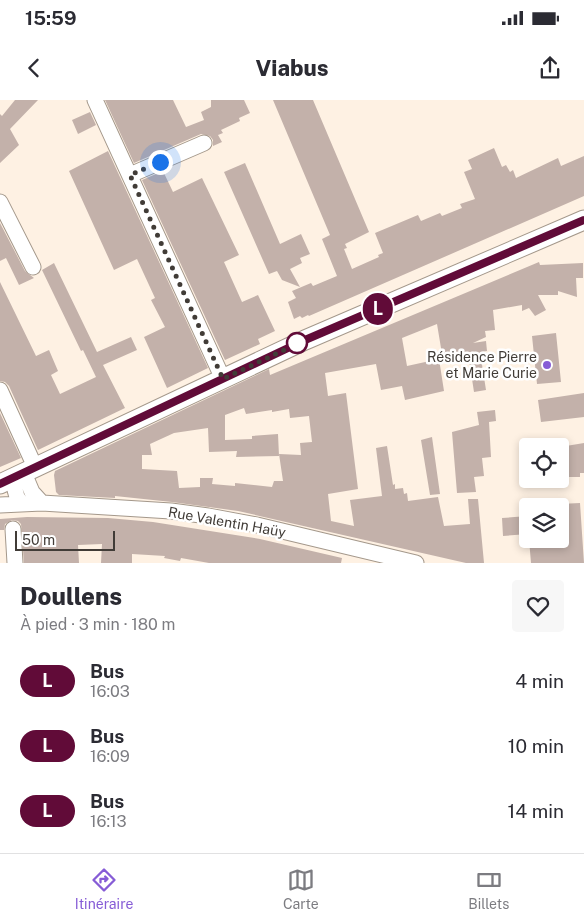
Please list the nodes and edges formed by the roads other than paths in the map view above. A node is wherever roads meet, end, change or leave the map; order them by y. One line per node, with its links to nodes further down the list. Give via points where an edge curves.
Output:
1 (95, 100): 3 (street)
2 (204, 143): 3 (street)
3 (130, 175): 7 (street)
4 (0, 202): 6 (street)
5 (584, 220): 7 (main road, via 305,340)
6 (33, 267)
7 (223, 379): 9 (main road)
8 (0, 390): 9 (street)
9 (18, 476): 10 (street); 11 (street, via 17,496)
10 (42, 504): 11 (street, Rue Valentin Haüy); 13 (street, Rue Valentin Haüy, via 208,516)
11 (11, 512): 12 (street)
12 (15, 563)
13 (414, 563)

